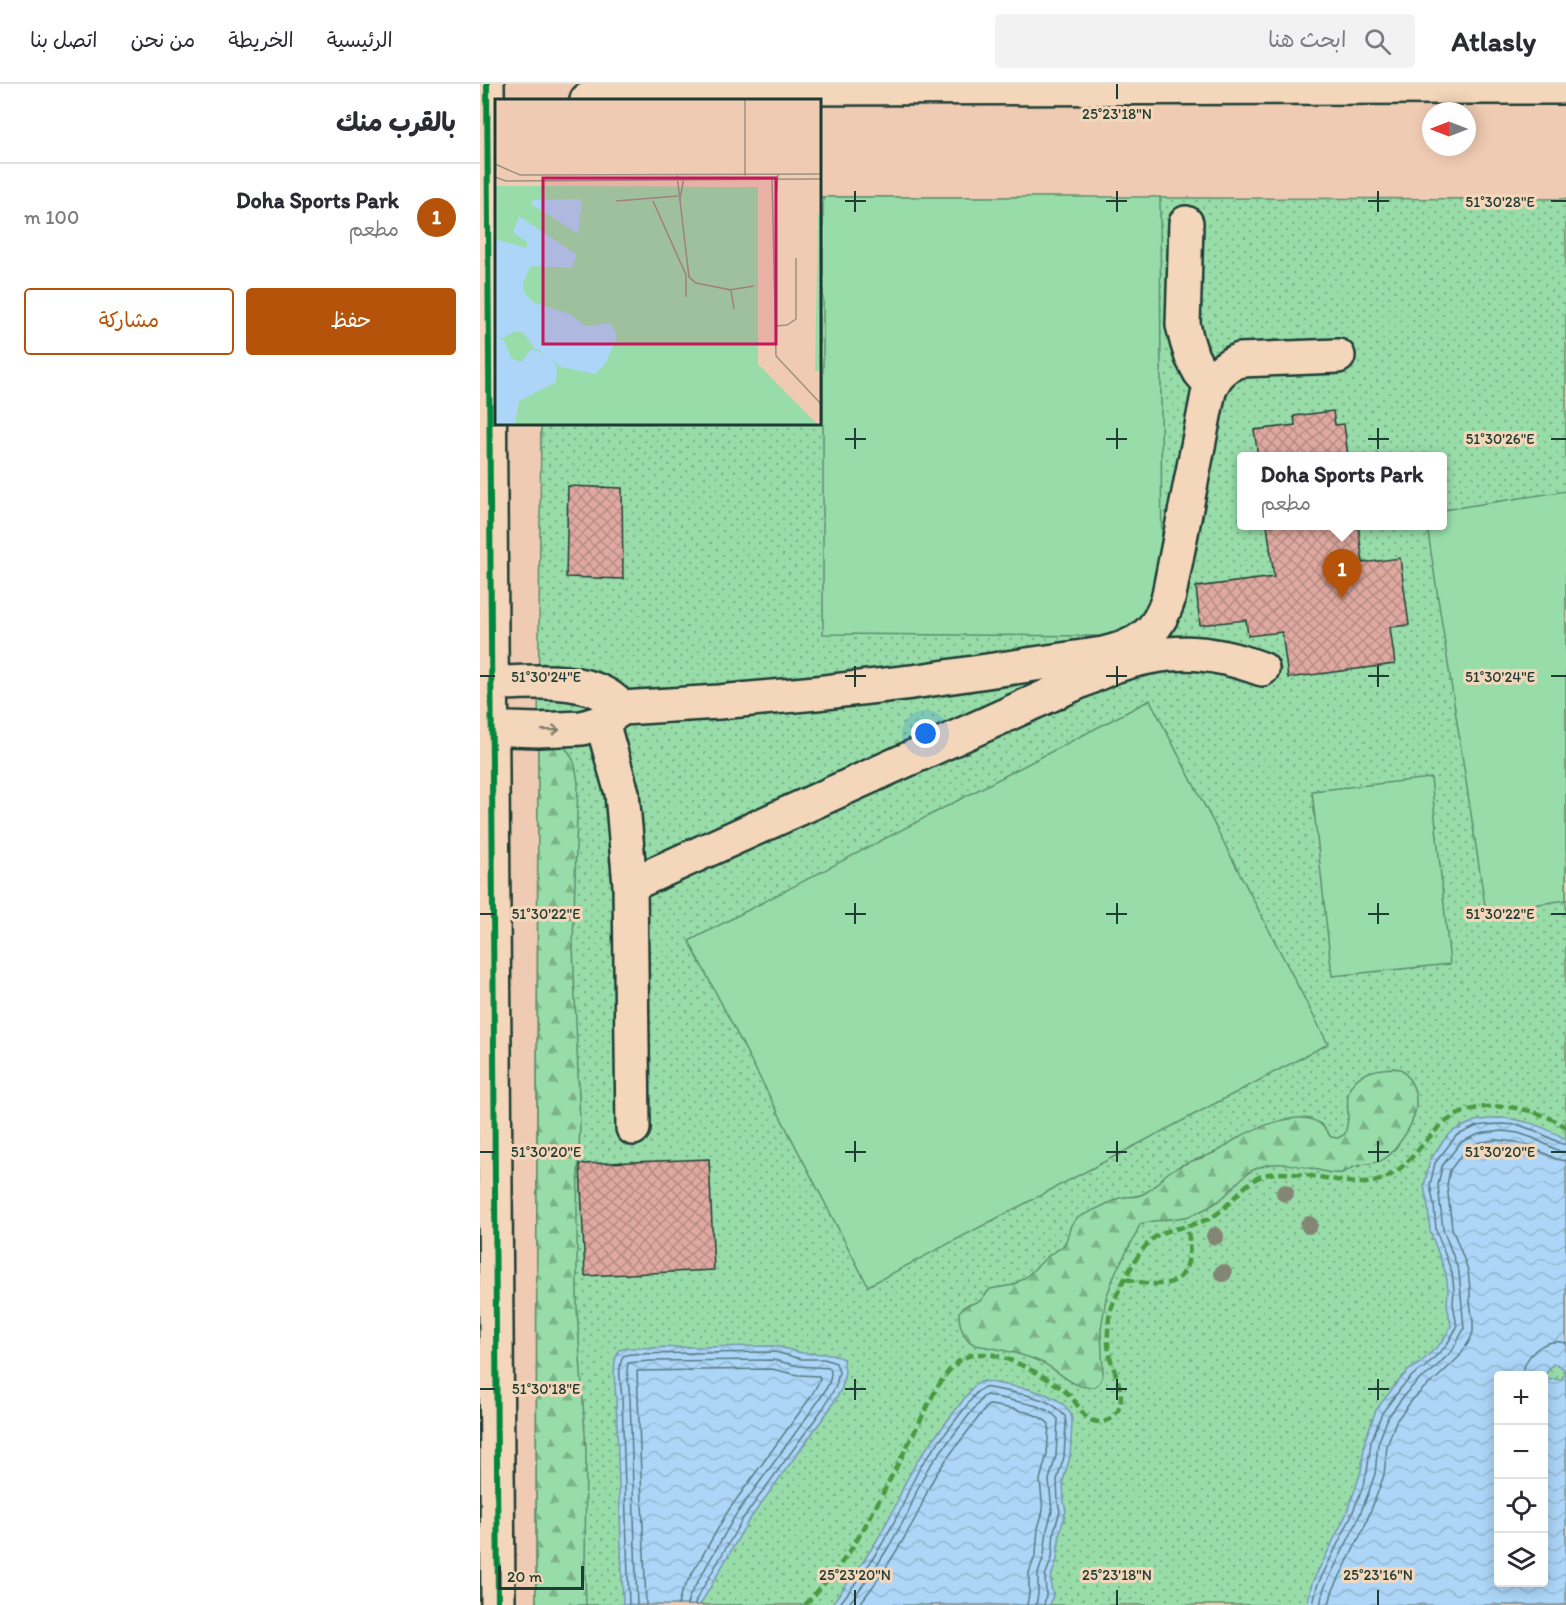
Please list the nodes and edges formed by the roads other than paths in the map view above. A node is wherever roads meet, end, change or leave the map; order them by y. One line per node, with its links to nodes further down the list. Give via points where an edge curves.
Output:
1 (1448, 86): 2 (street); 3 (street)
2 (644, 87): 4 (street)
3 (1566, 87)
4 (591, 99)
5 (488, 102): 7 (street)
6 (1186, 223): 9 (street, via 1184,325 1192,357)
7 (484, 284): 12 (street)
8 (1338, 356): 9 (street, via 1240,360 1222,369)
9 (1211, 386): 10 (street, via 1168,600 1154,628 1137,643 1117,651)
10 (1009, 668): 13 (street); 14 (street)
11 (1262, 669): 13 (street, via 1215,655 1139,658)
12 (486, 684): 14 (street, via 566,682 604,694); 15 (street)
13 (1021, 710): 16 (street)
14 (612, 715): 15 (street, one-way to 14, via 565,730 582,728); 16 (street)
15 (486, 728): 18 (street)
16 (630, 885): 17 (street)
17 (633, 1128)
18 (498, 1605)

